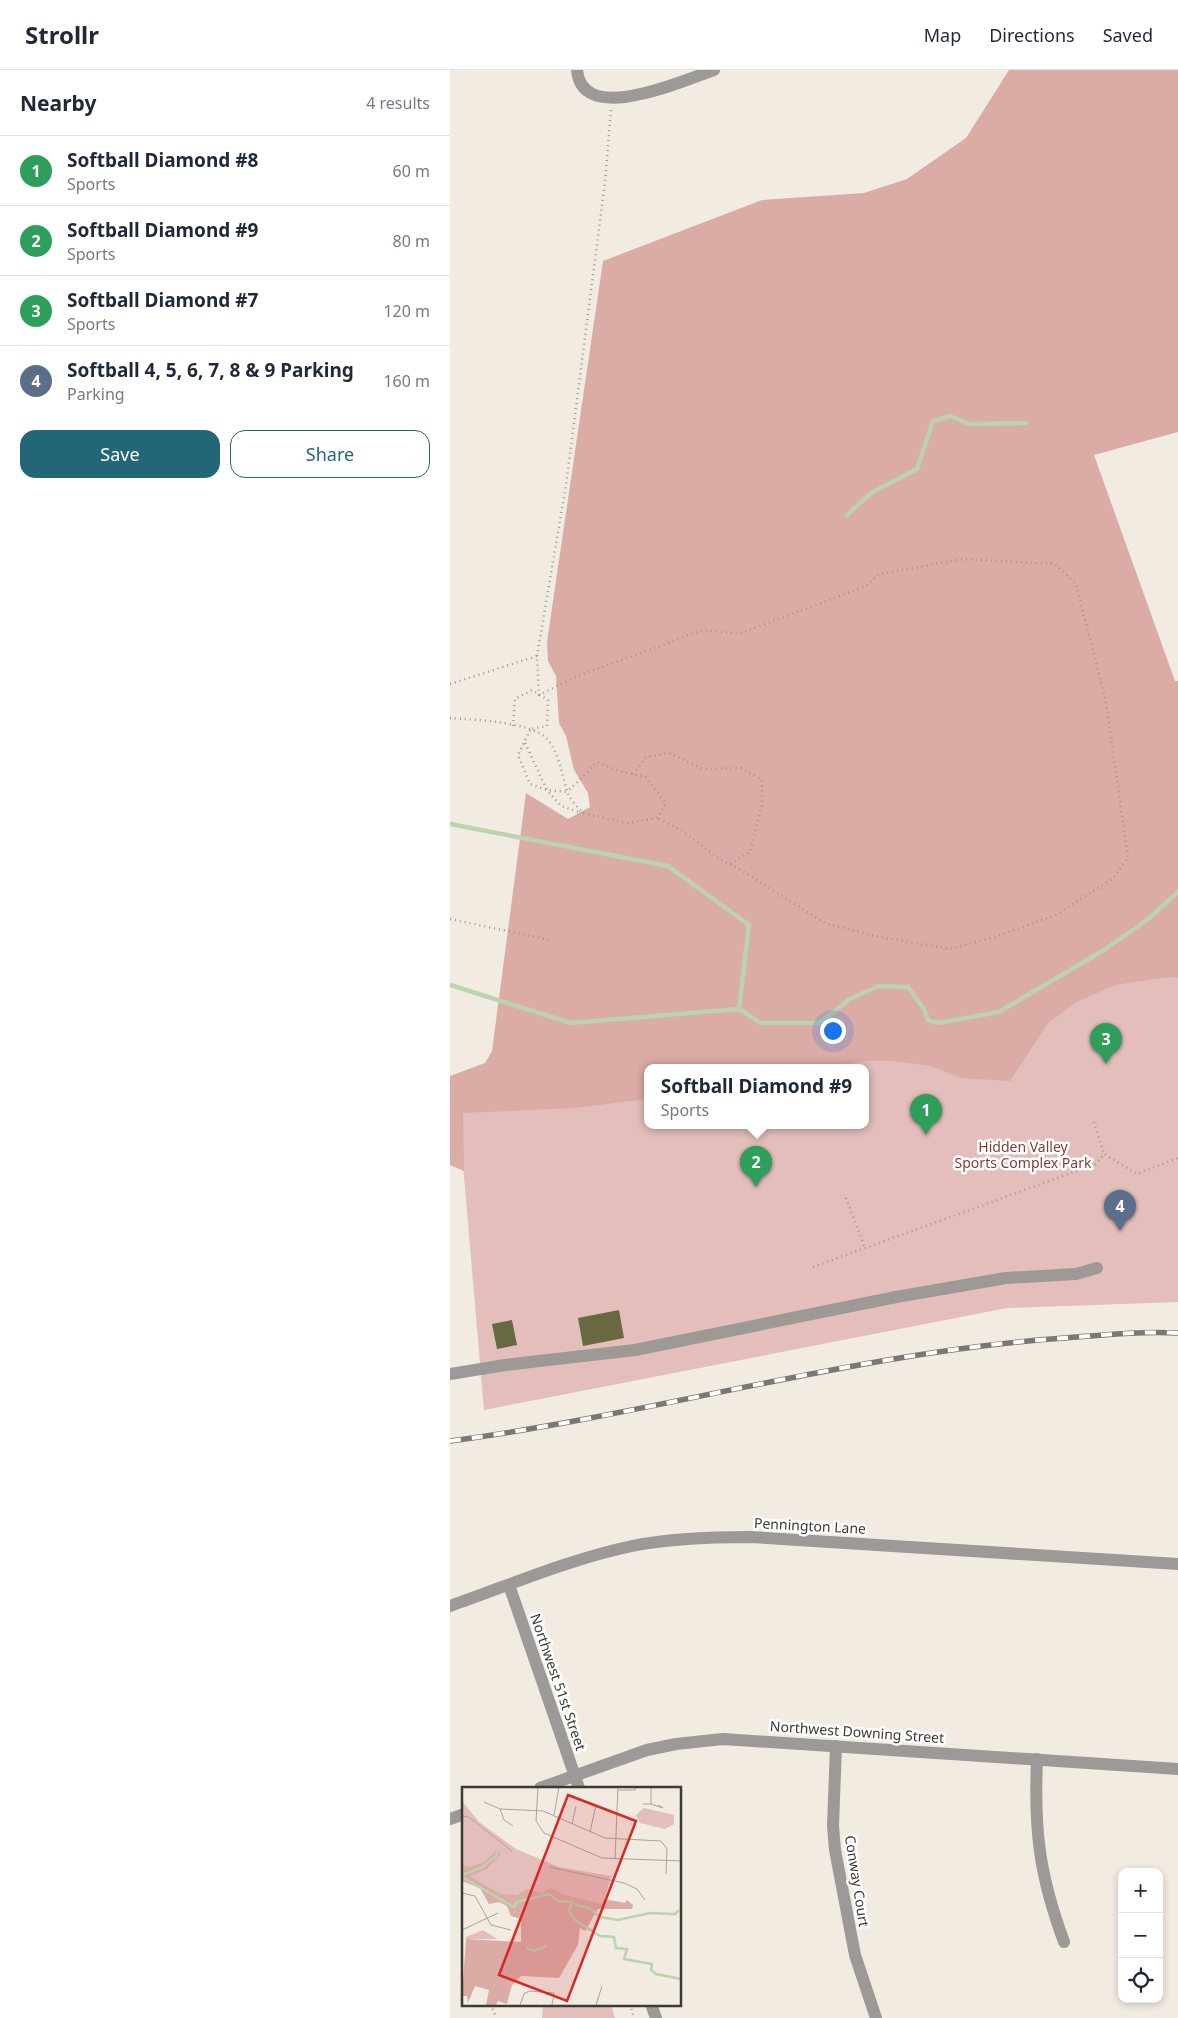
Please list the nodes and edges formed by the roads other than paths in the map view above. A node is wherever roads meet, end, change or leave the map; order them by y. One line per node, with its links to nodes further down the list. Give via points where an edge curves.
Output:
1 (578, 70): 2 (street, via 587,90 602,98 622,98)
2 (714, 70)
3 (1097, 1268): 4 (street, via 1076,1274 1006,1278 896,1297 636,1350)
4 (450, 1374)
5 (1178, 1564): 6 (street, Pennington Lane, via 718,1537 633,1546 599,1554)
6 (509, 1585): 7 (street, Pennington Lane); 11 (street, Northwest 51st Street)
7 (450, 1606)
8 (836, 1746): 9 (street, Northwest Downing Street); 11 (street, Northwest Downing Street, via 723,1739 685,1743 647,1750); 18 (street, Conway Court, via 832,1826 835,1850 855,1955)
9 (1036, 1759): 10 (street, Northwest Downing Street); 15 (street, via 1038,1850 1052,1910)
10 (1178, 1769)
11 (577, 1782): 12 (street, Northwest Downing Street)
12 (546, 1787)
13 (462, 1815): 14 (street)
14 (450, 1819)
15 (1064, 1942)
16 (652, 2006): 17 (street)
17 (656, 2018)
18 (876, 2018)

